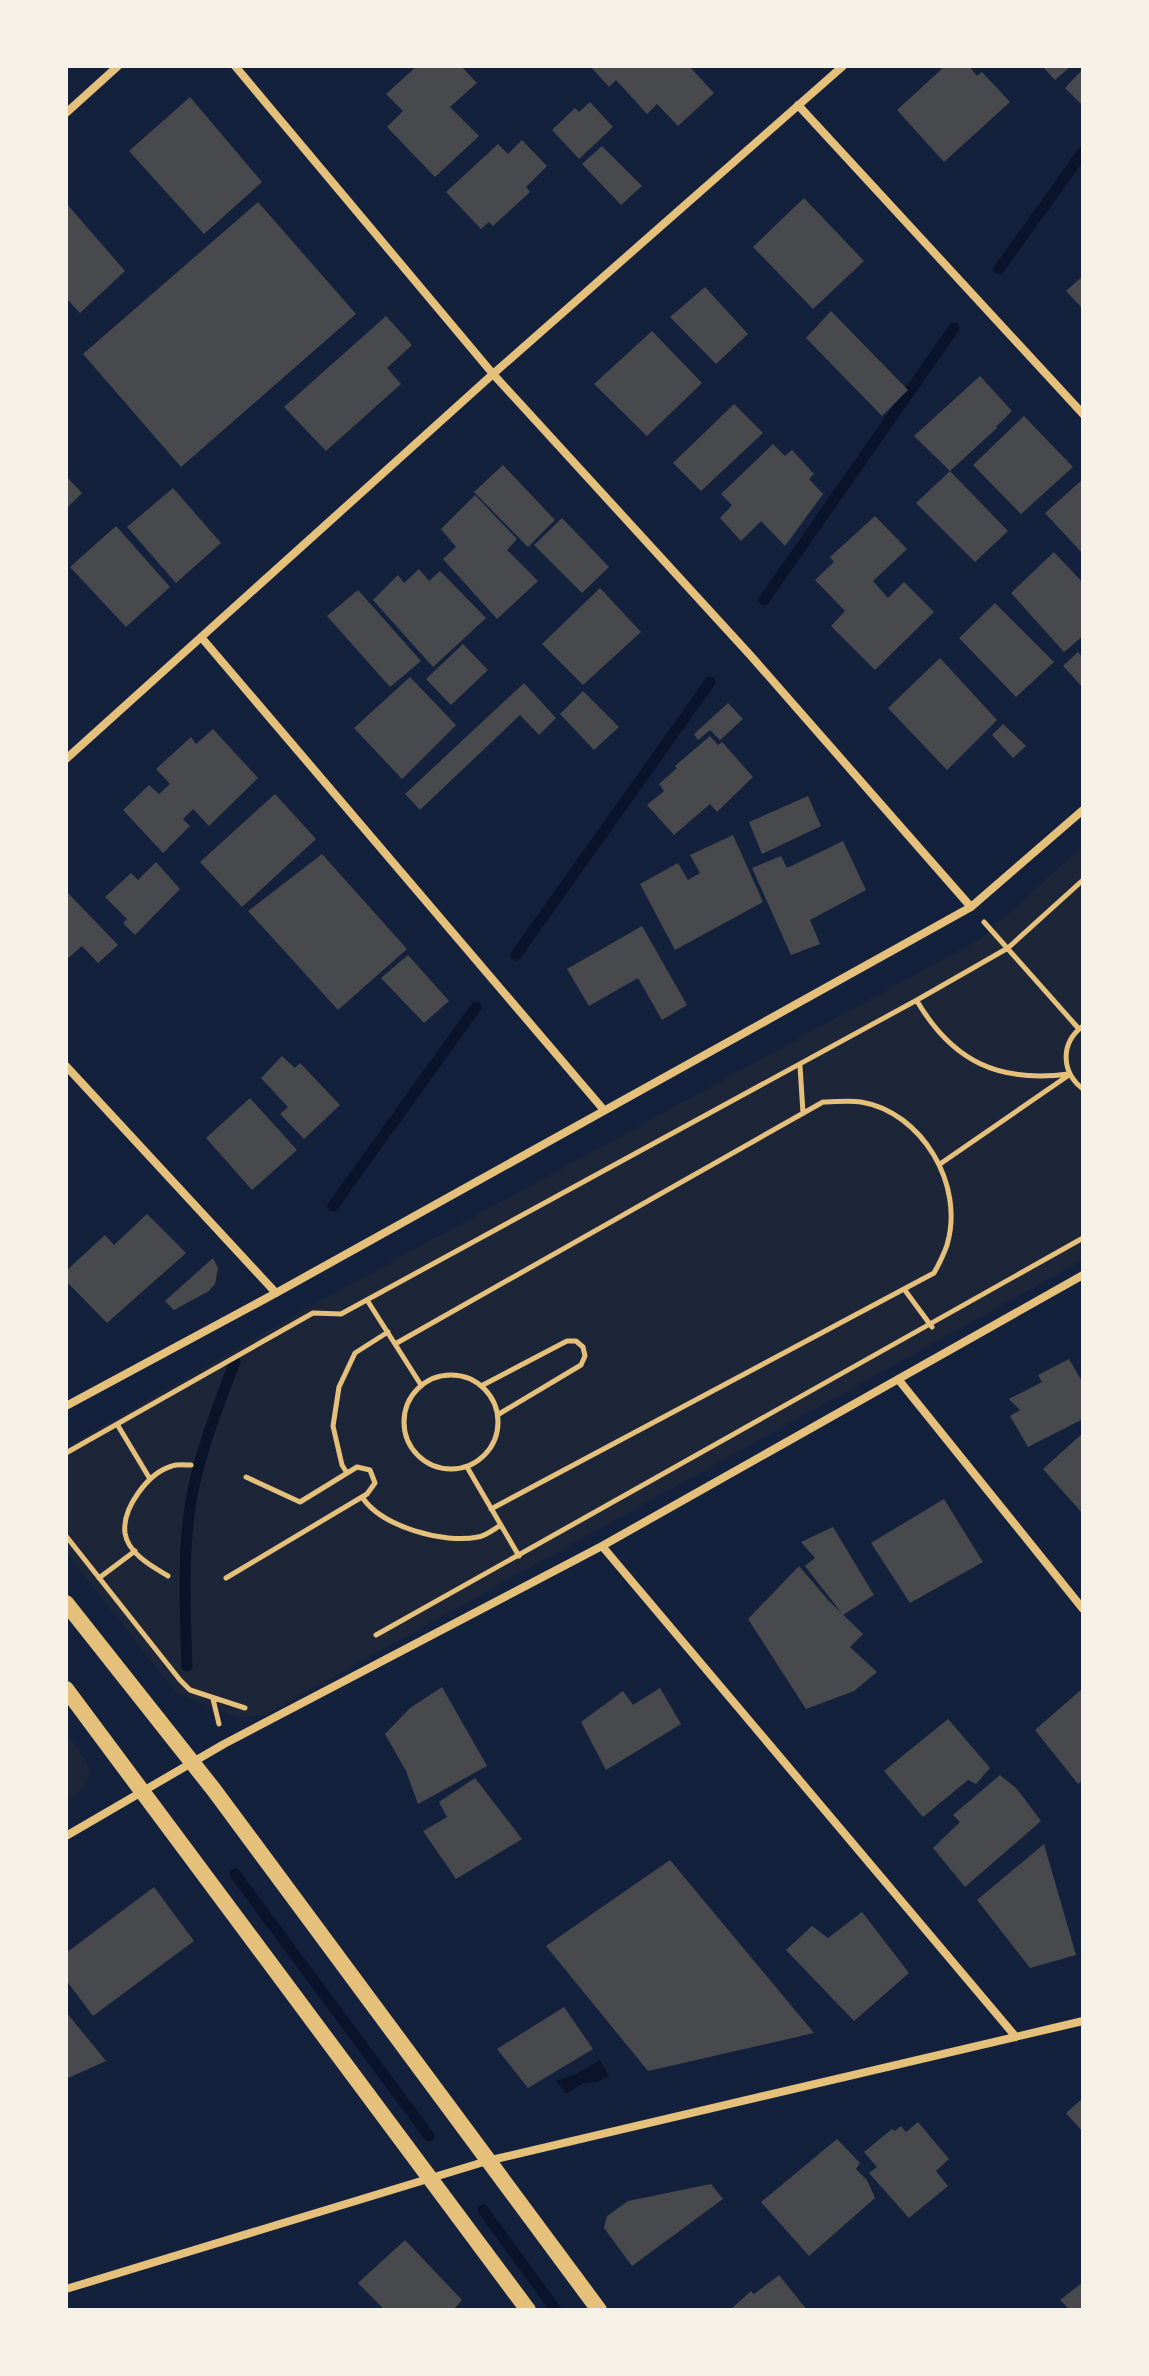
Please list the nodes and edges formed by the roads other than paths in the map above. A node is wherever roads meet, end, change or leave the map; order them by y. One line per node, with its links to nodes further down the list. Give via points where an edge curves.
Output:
1 (118, 66): 5 (street)
2 (235, 66): 6 (street)
3 (843, 66): 4 (street)
4 (798, 105): 6 (street); 7 (street)
5 (66, 113)
6 (493, 374): 8 (street); 11 (street)
7 (1083, 414)
8 (201, 637): 9 (street); 13 (street)
9 (66, 759)
10 (1083, 810): 11 (street)
11 (971, 907): 13 (street)
12 (66, 1066): 15 (street)
13 (603, 1109): 15 (street)
14 (1083, 1275): 16 (street)
15 (276, 1293): 17 (street)
16 (898, 1379): 18 (street); 20 (street)
17 (66, 1406)
18 (602, 1546): 22 (street); 26 (street)
19 (66, 1603): 22 (main road)
20 (1083, 1609)
21 (66, 1689): 23 (main road)
22 (192, 1761): 23 (street); 27 (main road)
23 (142, 1791): 24 (street); 28 (main road)
24 (66, 1836)
25 (1083, 2021): 26 (street)
26 (1016, 2037): 27 (street)
27 (487, 2161): 28 (street); 31 (main road)
28 (428, 2177): 29 (street); 30 (main road)
29 (66, 2289)
30 (528, 2310)
31 (599, 2310)

